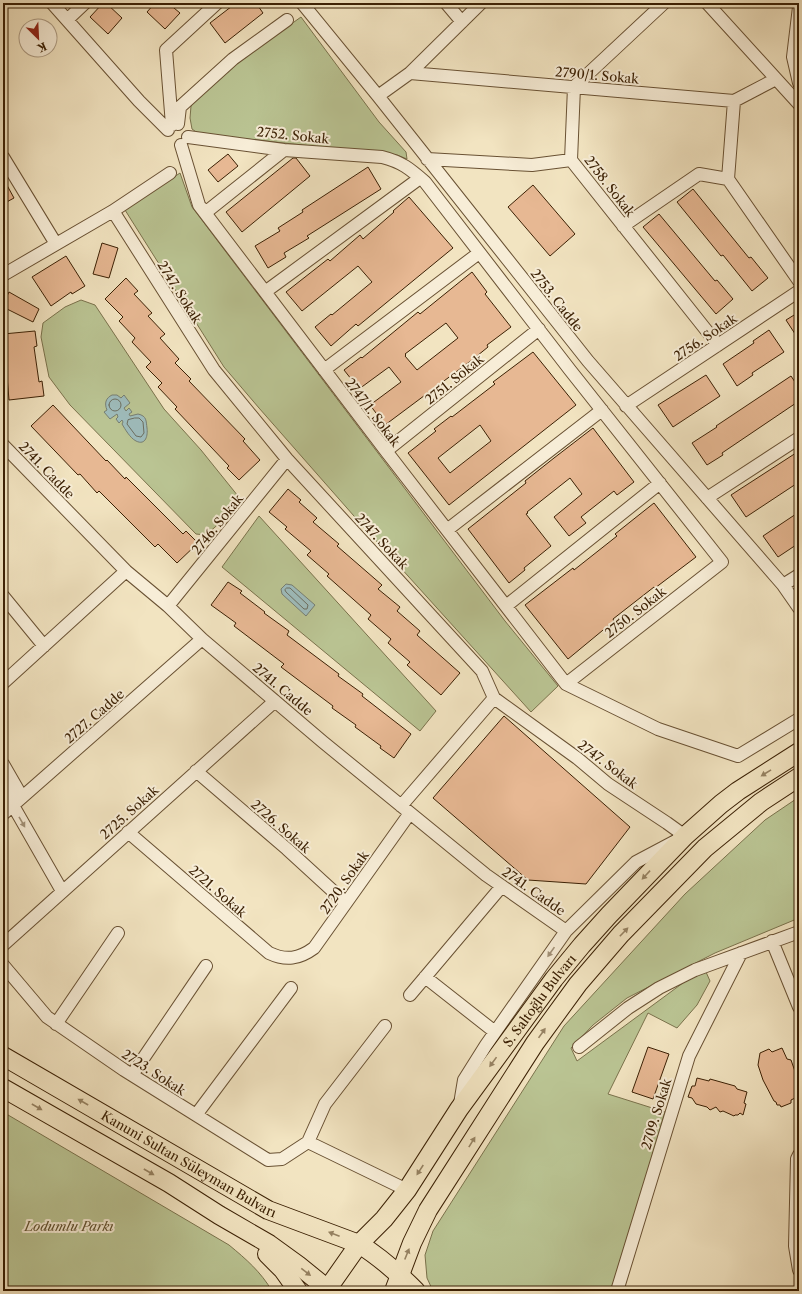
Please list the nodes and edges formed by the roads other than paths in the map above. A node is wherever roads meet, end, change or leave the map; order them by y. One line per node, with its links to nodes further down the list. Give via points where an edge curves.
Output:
1 (52, 3): 10 (street)
2 (85, 3): 10 (street)
3 (217, 3): 20 (street, via 166,50)
4 (302, 3): 17 (street, 2753. Cadde)
5 (446, 3): 12 (street)
6 (481, 3): 12 (street)
7 (664, 3): 16 (street)
8 (707, 3): 14 (street)
9 (799, 7): 15 (street, via 793,57)
10 (67, 20): 20 (street, via 139,101)
11 (287, 20): 20 (street, via 233,59 180,107)
12 (462, 22): 13 (street)
13 (410, 73): 16 (street, 2790/1. Sokak); 17 (street)
14 (776, 79): 18 (street); 19 (street)
15 (799, 83)
16 (574, 87): 18 (street, 2790/1. Sokak); 25 (street, 2758. Sokak)
17 (378, 96): 24 (street, 2753. Cadde)
18 (734, 101): 28 (street)
19 (799, 104)
20 (173, 127): 21 (street, via 183,126 187,131); 21 (street, via 170,140 176,145)
21 (184, 141): 22 (street, 2752. Sokak); 30 (street, 2747/1. Sokak, via 199,205)
22 (284, 150): 27 (street, 2752. Sokak, via 382,157 396,160); 30 (street)
23 (3, 157): 32 (street)
24 (427, 159): 25 (street, via 532,165); 41 (street, 2753. Cadde)
25 (571, 160): 31 (street, 2758. Sokak)
26 (170, 173): 29 (street)
27 (420, 178): 33 (street); 37 (street)
28 (728, 179): 31 (street, via 699,174); 35 (street)
29 (113, 211): 32 (street); 46 (street, 2747. Sokak, via 214,370)
30 (205, 213): 37 (street, 2747/1. Sokak)
31 (623, 226): 39 (street, 2758. Sokak)
32 (56, 244): 34 (street)
33 (479, 253): 38 (street); 40 (street)
34 (3, 274)
35 (799, 281)
36 (799, 291): 39 (street, 2756. Sokak)
37 (265, 292): 40 (street, 2747/1. Sokak)
38 (539, 330): 42 (street); 45 (street, 2751. Sokak)
39 (718, 345): 41 (street, 2756. Sokak)
40 (324, 370): 45 (street, 2747/1. Sokak)
41 (626, 406): 48 (street, 2753. Cadde)
42 (602, 410): 47 (street); 49 (street)
43 (799, 438): 48 (street)
44 (3, 444): 50 (street, 2741. Cadde)
45 (386, 451): 49 (street, 2747/1. Sokak)
46 (288, 459): 54 (street, 2746. Sokak); 61 (street, 2747. Sokak, via 482,671)
47 (660, 483): 55 (street); 60 (street, 2750. Sokak, via 722,562)
48 (707, 498): 52 (street, 2753. Cadde)
49 (447, 530): 55 (street, 2747/1. Sokak)
50 (126, 570): 54 (street, 2741. Cadde); 58 (street)
51 (799, 575): 52 (street)
52 (783, 585): 56 (street, 2753. Cadde)
53 (3, 596): 58 (street)
54 (168, 606): 57 (street, 2741. Cadde)
55 (506, 606): 60 (street, 2747/1. Sokak)
56 (799, 608)
57 (202, 639): 62 (street, 2741. Cadde); 69 (street, 2727. Cadde)
58 (44, 646): 59 (street)
59 (3, 683)
60 (566, 684): 63 (street, via 658,729 738,756)
61 (494, 698): 71 (street, 2720. Sokak); 74 (street, 2747. Sokak, via 577,758 608,784)
62 (275, 701): 66 (street, 2725. Sokak); 71 (street, 2741. Cadde)
63 (799, 719)
64 (799, 752): 74 (main road, S. Saltoğlu Bulvarı, one-way to 74, via 738,791)
65 (3, 764): 69 (street)
66 (196, 771): 73 (street, 2725. Sokak); 77 (street, 2726. Sokak, via 287,848)
67 (799, 777): 106 (main road, S. Saltoğlu Bulvarı, one-way to 67, via 412,1242 428,1210 535,1043 578,984 621,934 706,848 746,813)
68 (3, 788): 70 (street)
69 (22, 798): 70 (street, 2727. Cadde)
70 (13, 806): 72 (street, 2727. Cadde); 76 (street, one-way to 76)
71 (405, 809): 75 (street, 2741. Cadde); 77 (street, 2720. Sokak)
72 (3, 814)
73 (128, 832): 76 (street, 2725. Sokak); 84 (street, 2721. Sokak, via 269,953 281,958)
74 (685, 836): 78 (street, via 636,862); 98 (main road, S. Saltoğlu Bulvarı, one-way to 98, via 609,915 564,968)
75 (502, 886): 78 (street, 2741. Cadde); 87 (street)
76 (62, 891): 82 (street, 2725. Sokak)
77 (346, 903): 84 (street, 2720. Sokak, via 314,948)
78 (566, 930): 93 (street, one-way to 93)
79 (799, 932): 81 (street)
80 (118, 933): 91 (street)
81 (772, 941): 83 (street); 90 (street)
82 (3, 945)
83 (741, 953): 94 (street, via 695,970 659,988 628,1008); 110 (street, 2709. Sokak, via 688,1056)
84 (294, 958)
85 (3, 965): 91 (street, 2723. Sokak, via 47,1017)
86 (206, 966): 96 (street)
87 (425, 977): 89 (street); 93 (street)
88 (291, 988): 99 (street)
89 (410, 995)
90 (799, 1007)
91 (56, 1024): 96 (street, 2723. Sokak)
92 (386, 1026): 100 (street, via 325,1104)
93 (495, 1032): 98 (street, via 464,1080)
94 (580, 1047)
95 (3, 1056): 104 (main road, Kanuni Sultan Süleyman Bulvarı, one-way to 95, via 268,1210)
96 (132, 1075): 99 (street, 2723. Sokak)
97 (3, 1088): 103 (main road, one-way to 103, via 169,1183)
98 (459, 1109): 102 (main road, S. Saltoğlu Bulvarı, one-way to 102)
99 (196, 1115): 100 (street, 2723. Sokak, via 268,1160 282,1159)
100 (308, 1142): 102 (street)
101 (799, 1155): 105 (street, via 795,1246)
102 (407, 1190): 104 (main road, S. Saltoğlu Bulvarı, via 384,1219)
103 (246, 1231): 107 (main road, one-way to 107, via 274,1248); 108 (main road, via 283,1270)
104 (359, 1244): 106 (main road, Kanuni Sultan Süleyman Bulvarı, via 380,1259); 107 (main road, S. Saltoğlu Bulvarı)
105 (799, 1270)
106 (397, 1283): 109 (main road, Kanuni Sultan Süleyman Bulvarı)
107 (328, 1290)
108 (298, 1291)
109 (416, 1291)
110 (617, 1291)

